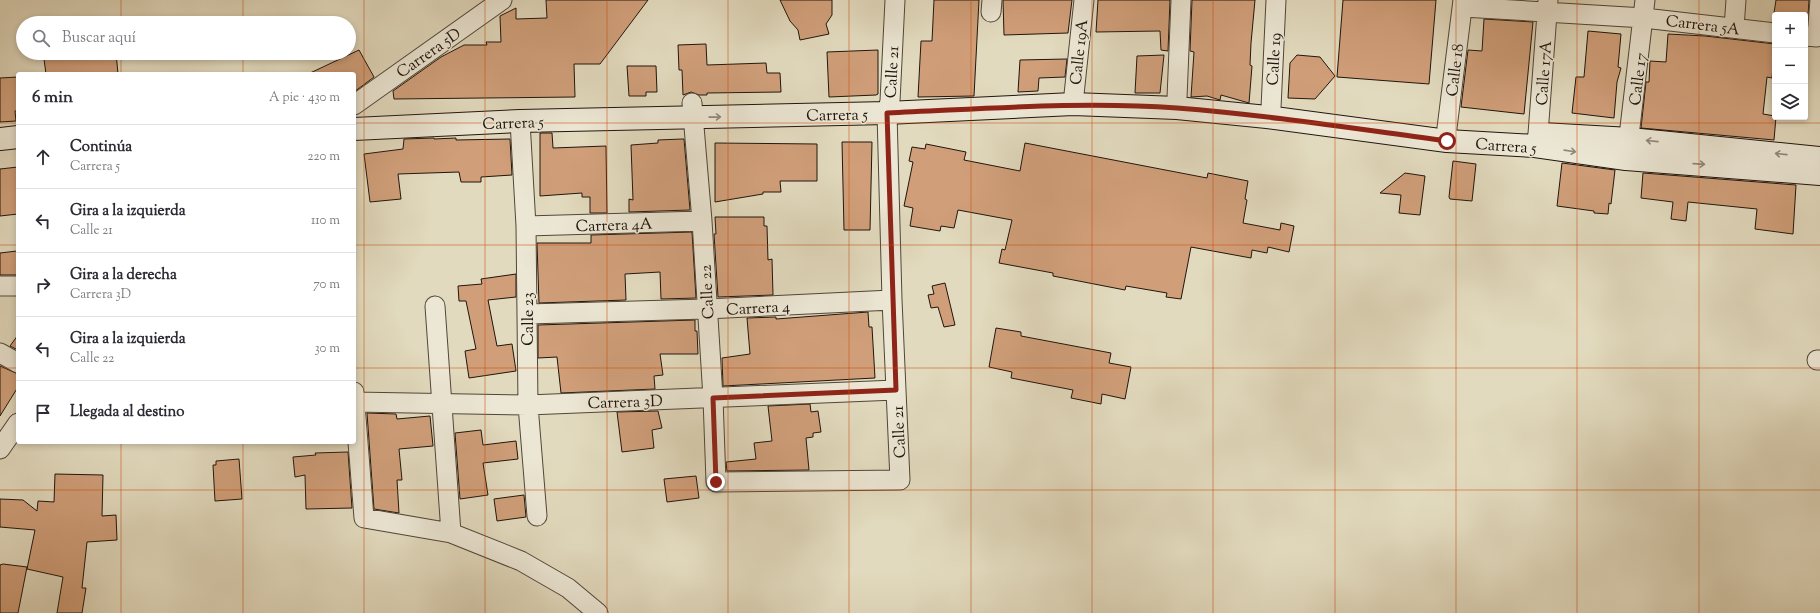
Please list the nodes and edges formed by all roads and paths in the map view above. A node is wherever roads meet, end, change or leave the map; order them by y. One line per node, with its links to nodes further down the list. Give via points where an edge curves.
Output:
1 (502, 0): 16 (street, Carrera 5D)
2 (895, 0): 17 (street, Calle 21)
3 (1084, 0): 15 (street, Calle 19A)
4 (1181, 0): 14 (street)
5 (1276, 0): 19 (street, Calle 19)
6 (1736, 0): 11 (street)
7 (1820, 0): 13 (street)
8 (1463, 3): 9 (street, Carrera 5A); 23 (street, Calle 18)
9 (1548, 6): 10 (street, Carrera 5A); 26 (street, Calle 17A)
10 (1644, 9): 11 (street, Carrera 5A); 27 (street, Calle 17)
11 (1734, 28): 12 (street, Carrera 5A)
12 (1772, 33)
13 (1811, 37)
14 (1177, 98): 15 (street, Carrera 5); 19 (street, Carrera 5)
15 (1073, 100): 17 (street, Carrera 5); 19 (street, Carrera 5)
16 (356, 104)
17 (889, 107): 18 (street, Carrera 5); 36 (street, Calle 21)
18 (693, 110): 20 (street, Carrera 5); 21 (street, Carrera 5); 32 (street, Calle 22)
19 (1269, 112): 23 (street, Carrera 5)
20 (356, 116)
21 (520, 121): 22 (street, Carrera 5); 33 (street, Calle 23)
22 (356, 129)
23 (1447, 134): 26 (street, Carrera 5)
24 (16, 137): 25 (street)
25 (0, 139)
26 (1536, 140): 27 (street, Carrera 5)
27 (1628, 149): 30 (street, Carrera 5, one-way to 27); 31 (street, Carrera 5, one-way to 31)
28 (16, 151): 29 (street)
29 (0, 152)
30 (1820, 158)
31 (1820, 174)
32 (702, 221): 33 (street, Carrera 4A); 38 (street, Calle 22)
33 (526, 226): 39 (street, Calle 23)
34 (0, 286): 35 (street)
35 (16, 286)
36 (892, 300): 38 (street, Carrera 4); 42 (street, Calle 21)
37 (435, 306): 45 (street)
38 (706, 309): 39 (street, Carrera 4); 43 (street, Calle 22)
39 (528, 314): 46 (street, Calle 23)
40 (0, 354): 41 (street)
41 (16, 362)
42 (896, 390): 43 (street, Carrera 3D); 50 (street, Calle 21, via 900,480)
43 (713, 398): 46 (street, Carrera 3D); 50 (street, Calle 22)
44 (356, 402): 45 (street, Carrera 3D)
45 (441, 403): 46 (street, Carrera 3D); 52 (street)
46 (528, 405): 51 (street, Calle 23)
47 (356, 425): 52 (street, via 364,518)
48 (16, 426): 49 (street)
49 (0, 449)
50 (716, 482)
51 (537, 516)
52 (452, 533): 53 (street, via 521,561 568,588)
53 (598, 613)

